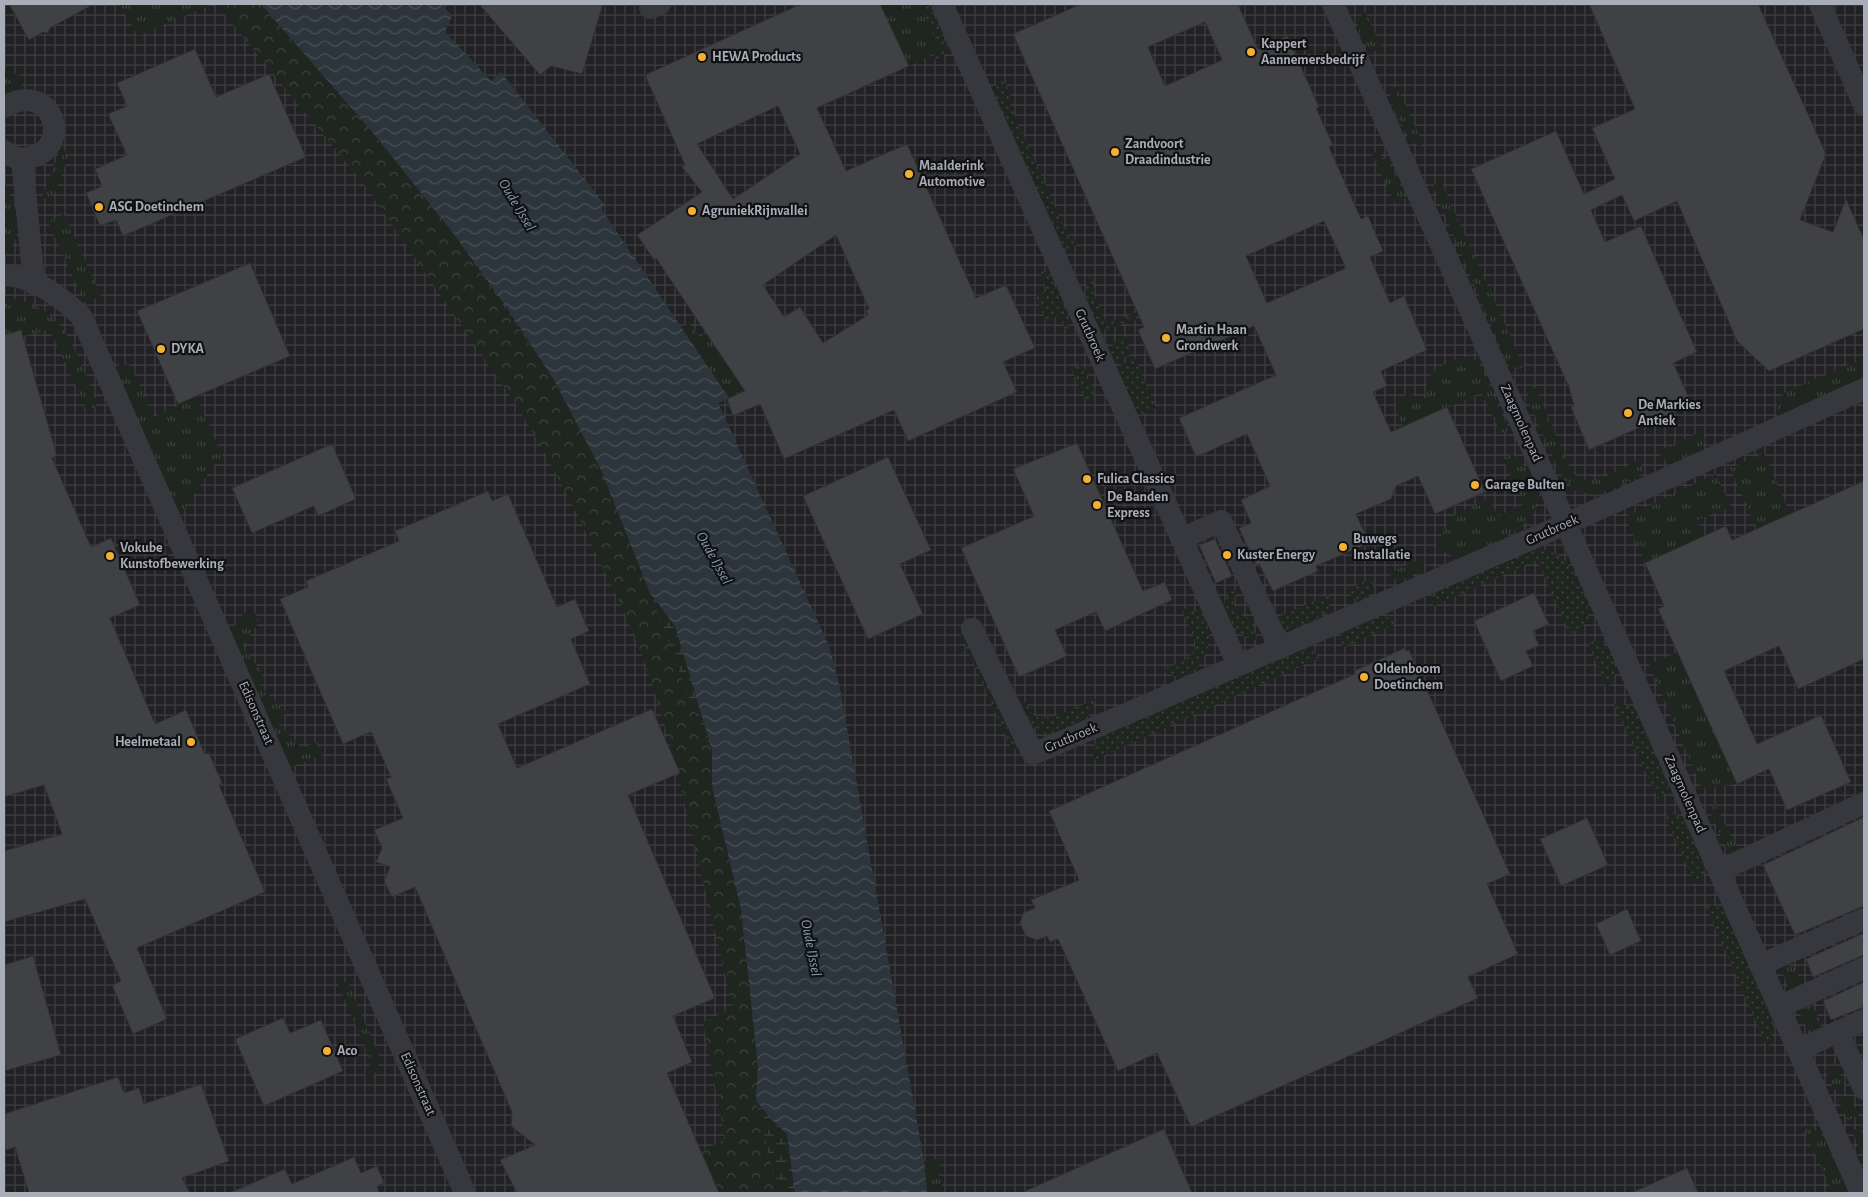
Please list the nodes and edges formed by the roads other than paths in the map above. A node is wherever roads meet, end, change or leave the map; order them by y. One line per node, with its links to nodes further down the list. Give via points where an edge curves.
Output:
1 (942, 4): 11 (street, Grutbroek)
2 (1332, 4): 10 (street, Zaagmolenpad)
3 (1820, 4): 4 (street)
4 (1864, 105)
5 (4, 107): 6 (street, via 16,100 31,100 47,109 53,119 54,132 46,149 38,156)
6 (13, 155): 8 (street)
7 (4, 275): 8 (street, Edisonstraat)
8 (34, 284): 26 (street, Edisonstraat, via 62,298 81,316)
9 (1864, 389): 10 (street, Grutbroek)
10 (1566, 524): 13 (street, Grutbroek); 16 (street, Zaagmolenpad)
11 (1182, 539): 13 (street, via 1221,521); 14 (street, Grutbroek)
12 (972, 629): 14 (street, Grutbroek, via 1033,754)
13 (1280, 648): 14 (street, Grutbroek)
14 (1238, 665)
15 (1864, 803): 16 (street)
16 (1719, 871): 18 (street, Zaagmolenpad)
17 (1864, 918): 18 (street)
18 (1760, 965): 20 (street, Zaagmolenpad)
19 (1864, 968): 20 (street)
20 (1779, 1007): 23 (street, Zaagmolenpad)
21 (1864, 1020): 22 (street)
22 (1838, 1032): 23 (street); 24 (street)
23 (1798, 1050): 25 (street, Zaagmolenpad)
24 (1864, 1089)
25 (1857, 1165): 27 (street, Zaagmolenpad)
26 (465, 1193)
27 (1861, 1193)

